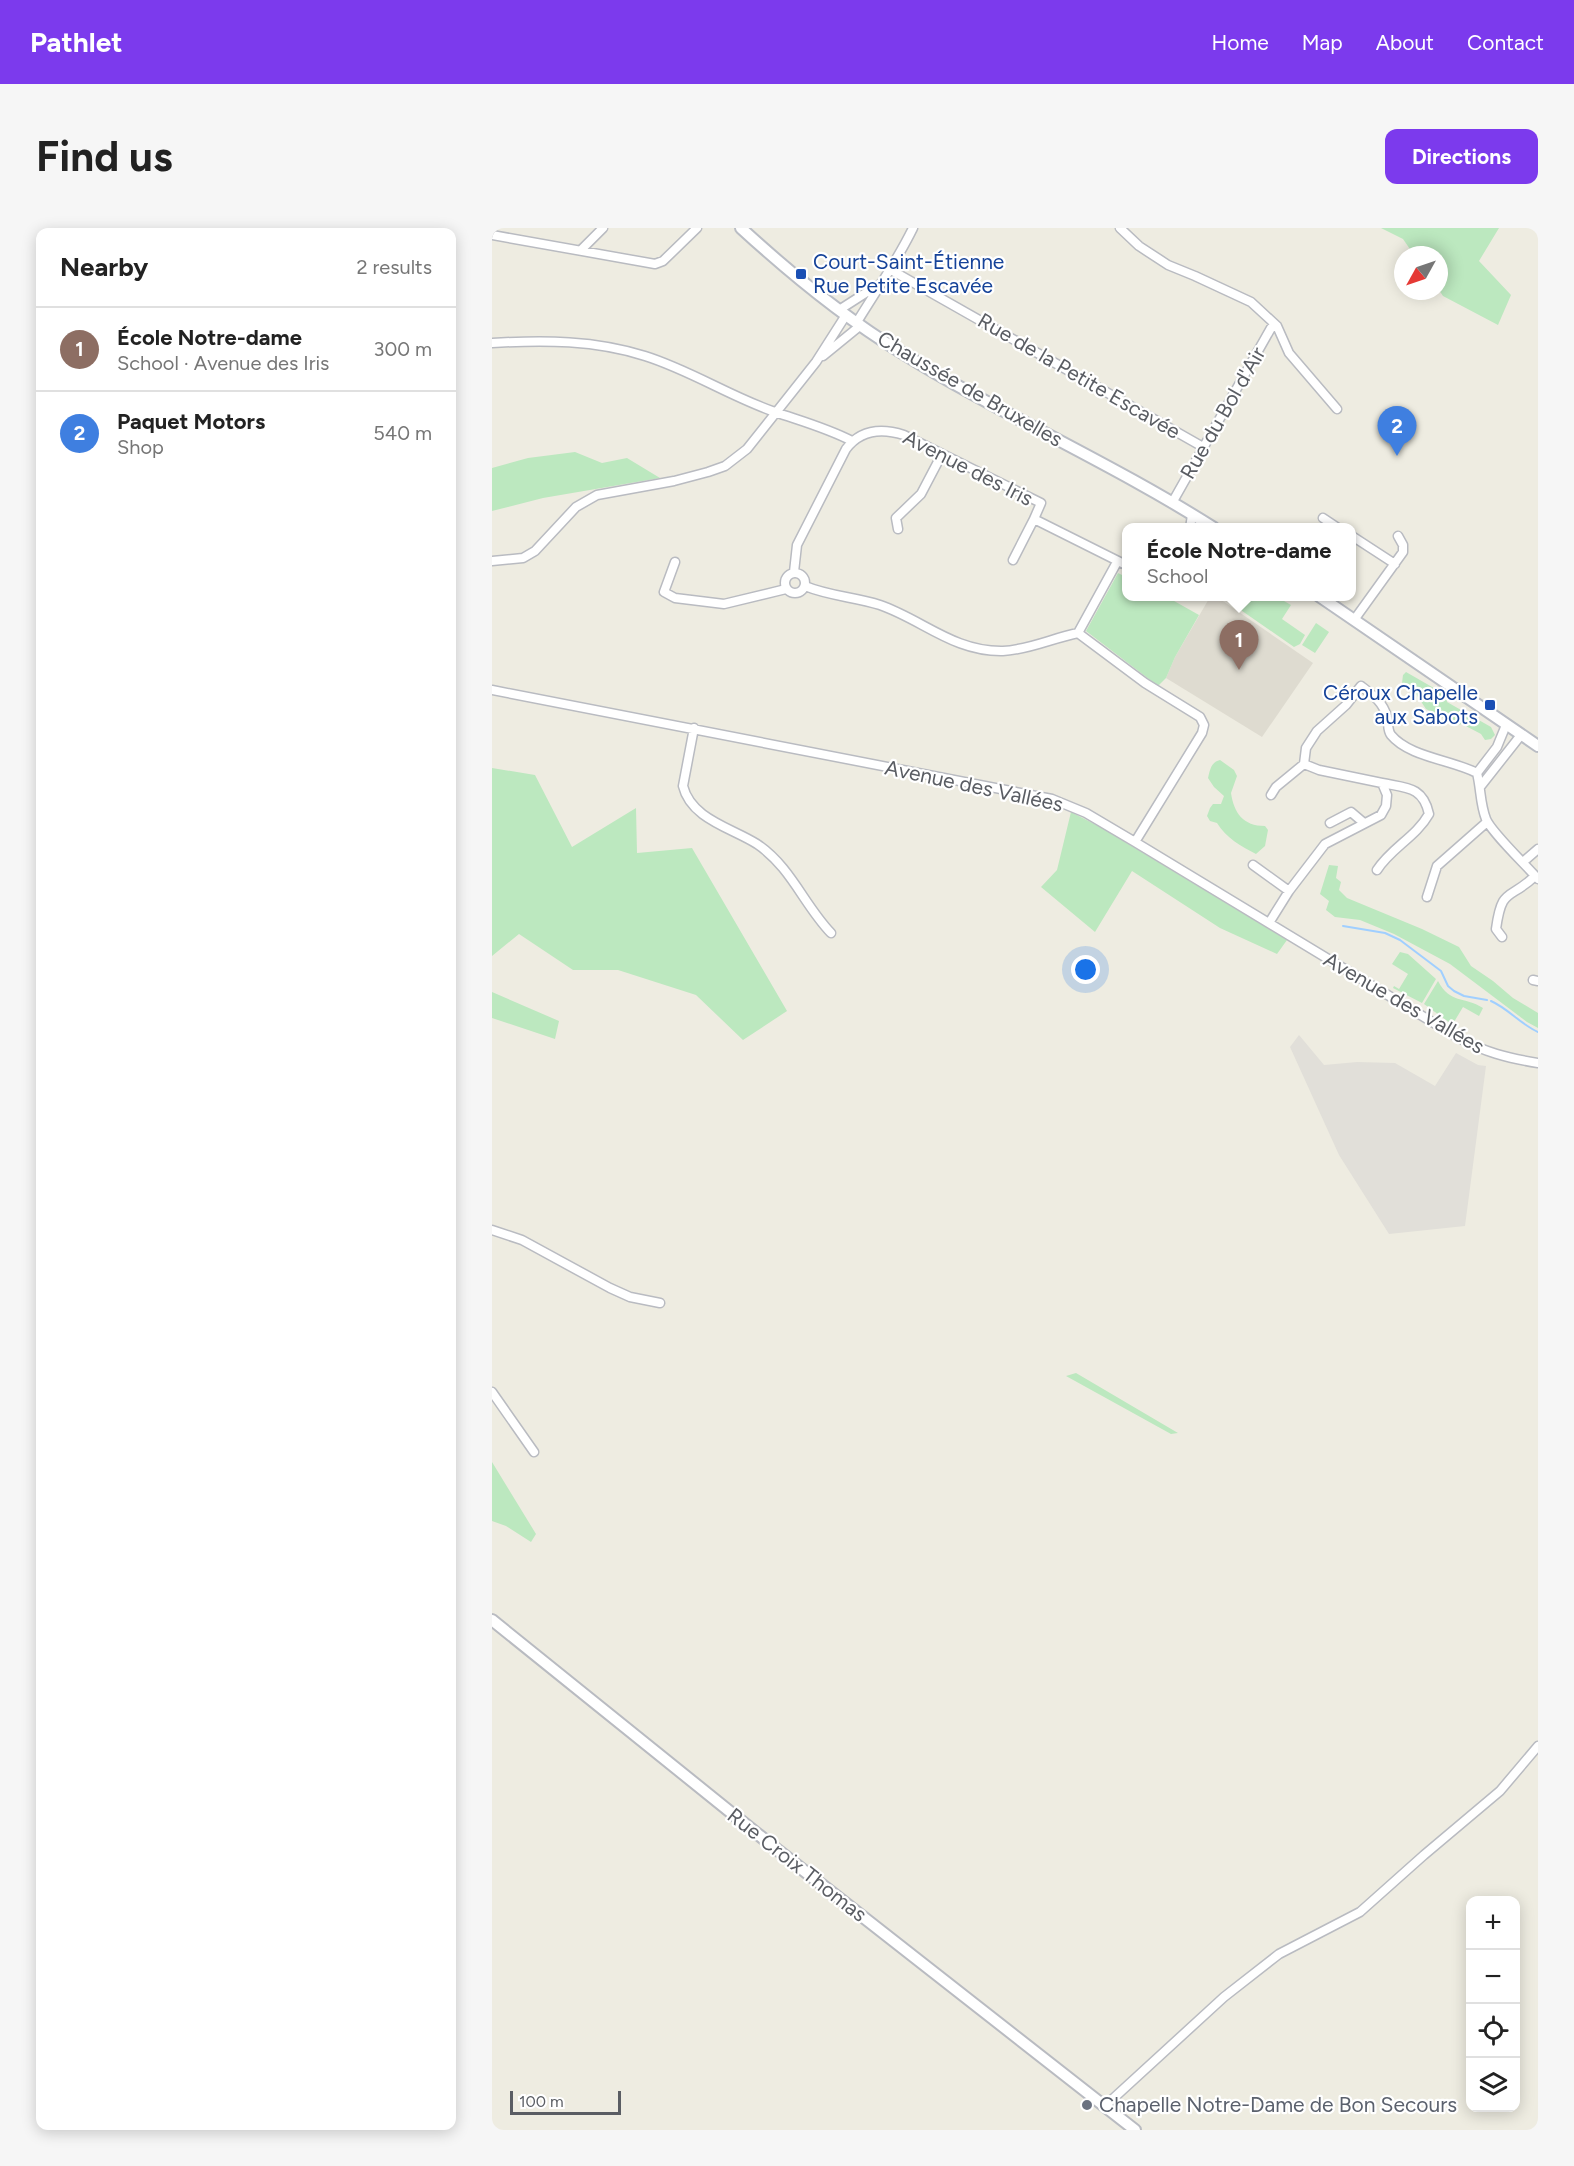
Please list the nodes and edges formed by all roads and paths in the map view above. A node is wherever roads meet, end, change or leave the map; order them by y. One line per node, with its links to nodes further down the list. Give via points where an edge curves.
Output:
1 (603, 228): 7 (street)
2 (696, 228): 7 (street, via 663,261 655,264)
3 (741, 228): 10 (street, Chaussée de Bruxelles)
4 (913, 228): 8 (street)
5 (1120, 228): 12 (street, via 1168,265 1251,302)
6 (492, 235): 7 (street)
7 (582, 249)
8 (891, 270): 9 (street); 18 (street, Rue de la Petite Escavée)
9 (880, 283): 10 (street); 11 (street)
10 (842, 312): 11 (street, Chaussée de Bruxelles); 14 (street)
11 (859, 324): 14 (street); 20 (street, Chaussée de Bruxelles, via 899,351)
12 (1276, 326): 15 (street, via 1289,353); 18 (street, Rue du Bol d'Air, via 1271,328)
13 (492, 343): 16 (street, via 533,340 610,346 647,356)
14 (816, 362): 16 (street)
15 (1337, 409)
16 (775, 412): 17 (street); 31 (street, via 747,449 724,466 674,481 597,495 576,507 535,551 516,560)
17 (852, 441): 19 (street, Avenue des Iris, via 866,432 888,430); 36 (street, via 797,545)
18 (1203, 447): 20 (street, Rue du Bol d'Air)
19 (942, 454): 23 (street, Avenue des Iris, via 1041,503); 27 (street, via 921,494 896,518)
20 (1172, 503): 21 (street, Chaussée de Bruxelles)
21 (1192, 515): 24 (street); 25 (street, Chaussée de Bruxelles)
22 (1323, 518): 26 (street)
23 (1034, 519): 30 (street); 33 (street, Avenue des Iris)
24 (1191, 523)
25 (1204, 523)
26 (1330, 523)
27 (897, 529)
28 (1398, 536): 35 (street, via 1403,552)
29 (1356, 539): 35 (street)
30 (1013, 560)
31 (492, 561)
32 (675, 562): 38 (street, via 664,592 675,598 724,604)
33 (1117, 562): 34 (street, Avenue des Iris); 41 (street)
34 (1122, 564)
35 (1395, 564): 40 (street)
36 (794, 572): 37 (street, via 803,576); 38 (street, via 786,577)
37 (805, 586): 38 (street, via 797,593); 41 (street, via 882,606 961,645 981,650 1025,648)
38 (786, 589)
39 (1325, 601): 40 (street)
40 (1354, 620): 43 (street)
41 (1078, 633): 55 (street, via 1145,683 1200,717 1204,725)
42 (492, 690): 44 (street, Avenue des Vallées)
43 (1506, 724): 45 (street); 48 (street, via 1497,747)
44 (694, 728): 55 (street, Avenue des Vallées, via 1052,799 1086,813); 64 (street, via 683,786 685,795 708,817 772,856)
45 (1521, 735): 46 (street); 50 (street)
46 (1538, 746)
47 (1304, 764): 48 (street, via 1306,748 1317,731 1361,686 1378,699 1387,716 1389,733 1402,745); 49 (street); 51 (street)
48 (1477, 773): 50 (street)
49 (1382, 783): 54 (street, via 1386,806 1381,815); 59 (street, via 1417,791 1426,801 1429,814 1422,826)
50 (1480, 788): 52 (street)
51 (1271, 795)
52 (1487, 822): 57 (street); 62 (street, via 1437,866)
53 (1330, 823): 54 (street, via 1351,812)
54 (1364, 823): 61 (street, via 1325,844)
55 (1135, 842): 63 (street, Avenue des Vallées)
56 (1538, 849): 57 (street)
57 (1523, 862): 60 (street)
58 (1253, 865): 61 (street)
59 (1377, 870)
60 (1537, 878): 65 (street, via 1506,895 1499,906 1496,929)
61 (1289, 891): 63 (street)
62 (1427, 897)
63 (1269, 923): 66 (street, Avenue des Vallées, via 1485,1052)
64 (831, 933)
65 (1502, 937)
66 (1538, 1063)
67 (492, 1230): 68 (street, via 522,1240 620,1293)
68 (660, 1303)
69 (492, 1392): 70 (street)
70 (534, 1452)
71 (492, 1620): 73 (street, Rue Croix Thomas)
72 (1538, 1746): 73 (street, via 1500,1791 1360,1912 1279,1954 1224,1997)
73 (1105, 2106): 74 (street, Rue Croix Thomas)
74 (1135, 2130)

